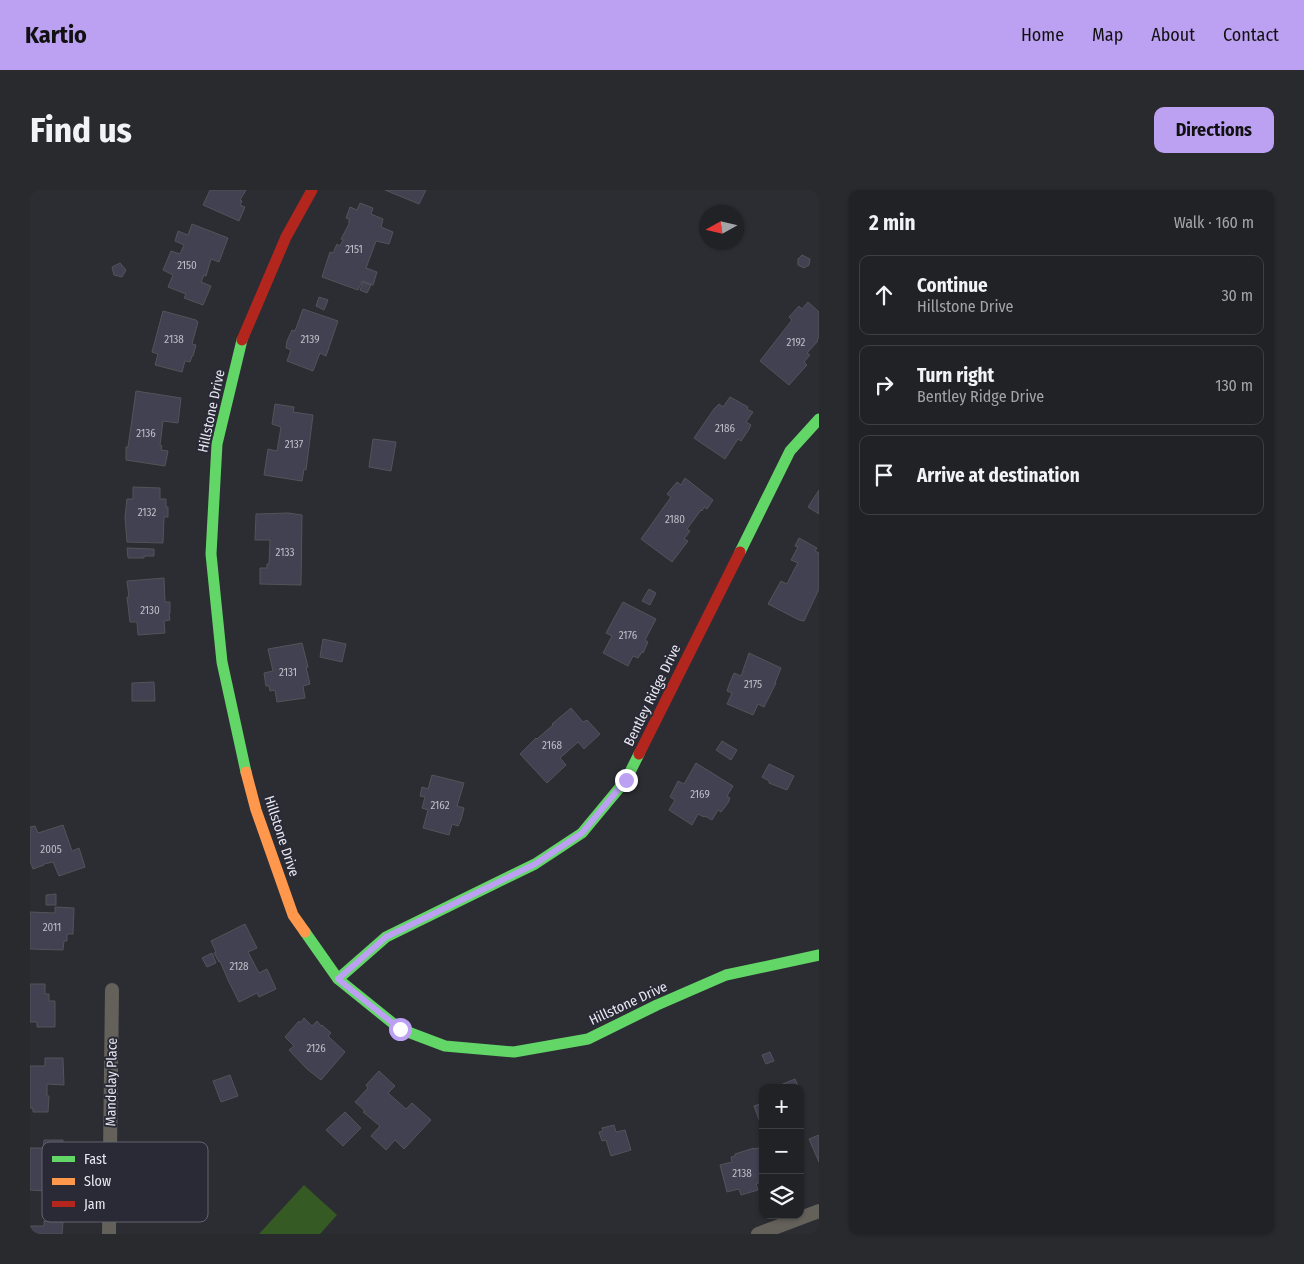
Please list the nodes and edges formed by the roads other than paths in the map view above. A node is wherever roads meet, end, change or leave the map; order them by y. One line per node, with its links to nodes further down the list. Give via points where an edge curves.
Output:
1 (312, 190): 4 (street, Hillstone Drive, via 286,237 242,338 217,444 210,554 222,662 256,810 293,915)
2 (819, 420): 4 (street, Bentley Ridge Drive, via 790,451 626,780 582,833 535,864 386,937)
3 (819, 955): 4 (street, Hillstone Drive, via 726,975 588,1039 514,1052 445,1046 400,1029)
4 (338, 979)
5 (112, 990): 6 (street, Mandelay Place)
6 (110, 1142)
7 (819, 1211): 8 (street)
8 (758, 1234)

